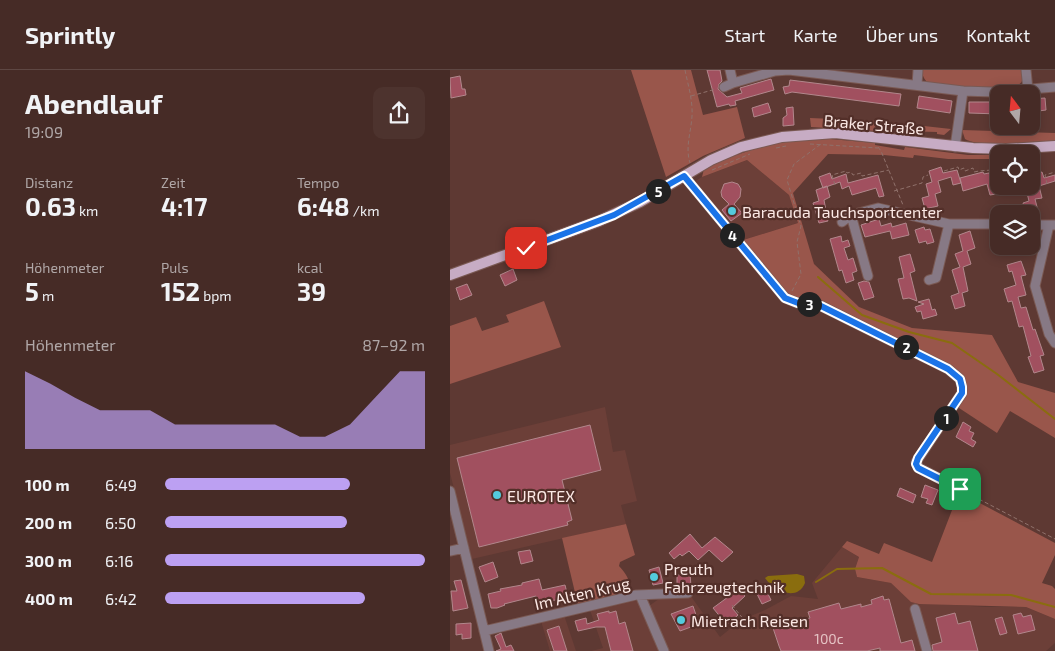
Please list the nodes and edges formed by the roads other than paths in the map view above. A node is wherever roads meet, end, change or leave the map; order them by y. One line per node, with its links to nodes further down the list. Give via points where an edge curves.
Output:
1 (730, 70): 6 (street)
2 (802, 70): 5 (street); 6 (street, via 775,71)
3 (918, 70): 7 (street)
4 (1026, 70): 8 (street)
5 (876, 75): 7 (street)
6 (733, 83): 9 (street)
7 (917, 85): 12 (street)
8 (1028, 85)
9 (724, 87)
10 (1055, 87): 11 (street)
11 (1040, 89)
12 (963, 91): 13 (street); 15 (street)
13 (990, 92)
14 (1055, 146): 15 (main road, Braker Straße, via 1006,149)
15 (955, 147): 16 (main road, Braker Straße, via 835,133 804,134 741,147)
16 (688, 173): 22 (main road, Braker Straße, via 614,215); 26 (street, via 779,292 790,301 821,306 948,369 960,379 962,393 916,462 918,468)
17 (851, 215): 18 (street); 19 (street, via 878,208); 23 (street)
18 (842, 222)
19 (949, 224): 20 (street); 24 (street, via 936,278)
20 (990, 224)
21 (1052, 225): 25 (street, via 1035,286 1049,334)
22 (450, 275)
23 (868, 276)
24 (929, 280)
25 (1055, 343)
26 (948, 484)
27 (450, 491): 28 (street)
28 (464, 548): 29 (street); 33 (street)
29 (450, 551)
30 (688, 593): 31 (street, Im Alten Krug)
31 (640, 595): 33 (street, Im Alten Krug); 35 (street)
32 (915, 609): 36 (street)
33 (484, 631): 34 (street)
34 (489, 651)
35 (664, 651)
36 (926, 651)

